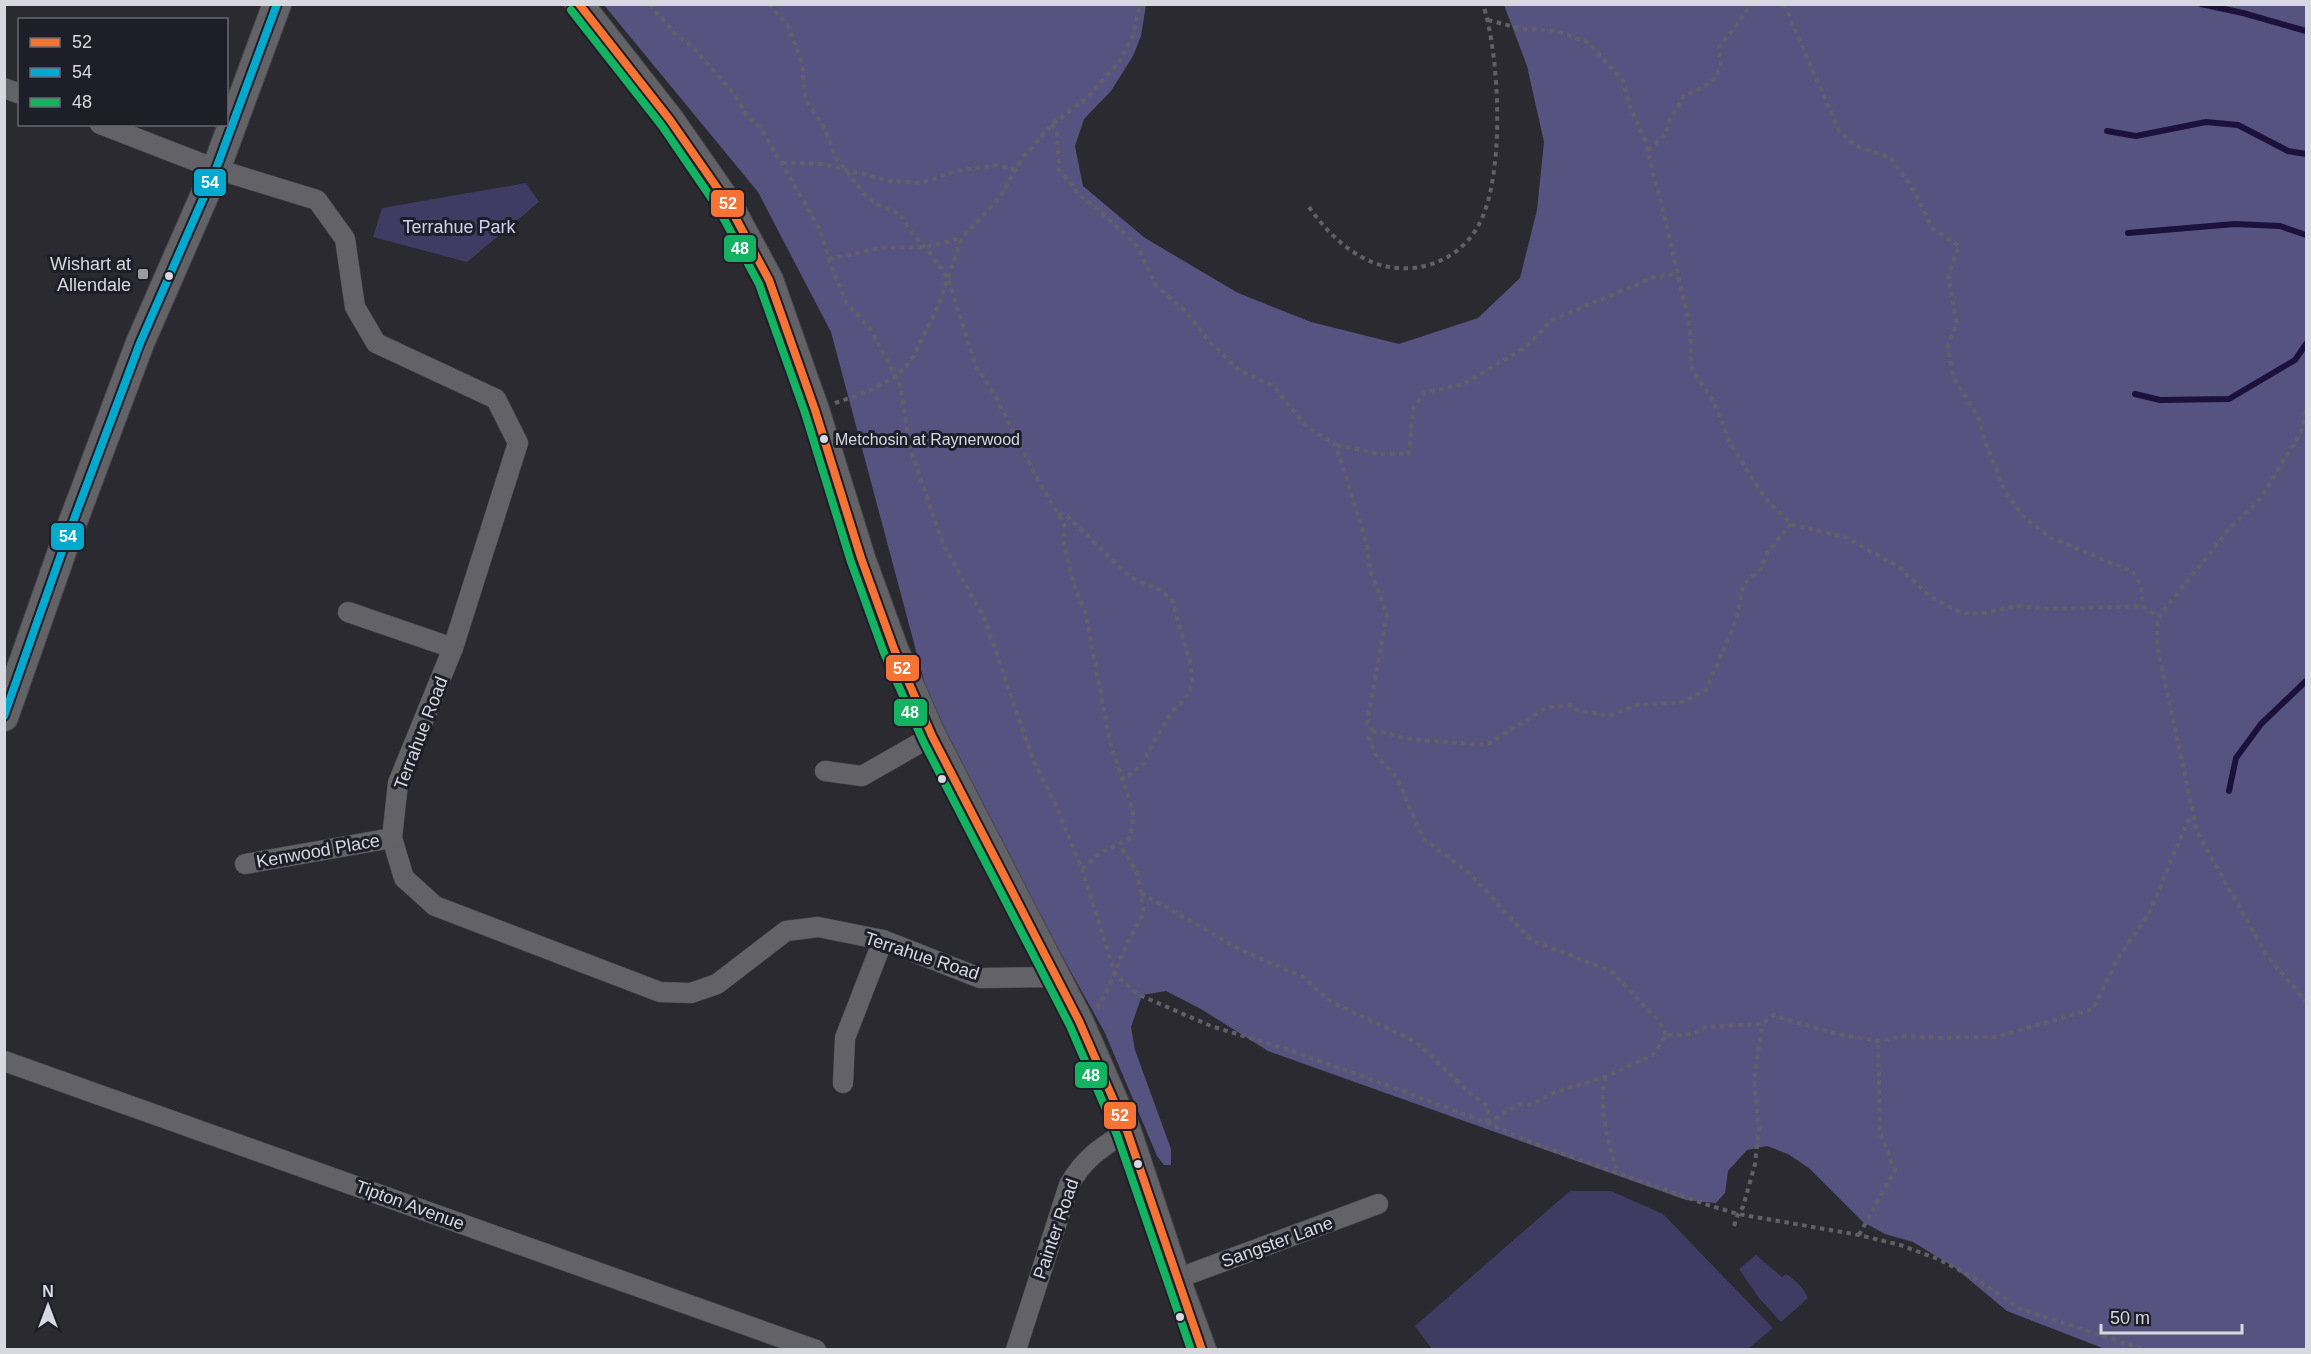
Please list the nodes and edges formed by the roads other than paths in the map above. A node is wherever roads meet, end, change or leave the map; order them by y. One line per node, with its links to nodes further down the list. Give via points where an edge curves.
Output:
1 (277, 4): 4 (main road)
2 (579, 4): 8 (main road, via 670,120 727,202 769,280 861,558 894,649)
3 (105, 126): 4 (street, Terrahue Road)
4 (216, 169): 6 (street, Terrahue Road, via 316,200 345,238 355,307 376,343 495,399 518,443); 7 (main road, via 140,343)
5 (348, 612): 6 (street)
6 (453, 648): 10 (street, Terrahue Road, via 398,783)
7 (4, 717)
8 (932, 736): 9 (street, via 862,776); 13 (main road)
9 (825, 771)
10 (392, 838): 11 (street, Kenwood Place); 12 (street, Terrahue Road, via 404,878 435,906 660,992 691,993 717,984 786,931 818,927)
11 (245, 864)
12 (883, 940): 13 (street, Terrahue Road, via 980,978); 15 (street, via 845,1038)
13 (1057, 977): 16 (main road)
14 (4, 1061): 19 (street, Tipton Avenue)
15 (843, 1083)
16 (1127, 1131): 18 (main road); 20 (street, Painter Road, via 1079,1167 1069,1185)
17 (1378, 1204): 18 (street, Sangster Lane)
18 (1176, 1279): 21 (main road)
19 (816, 1350)
20 (1016, 1350)
21 (1202, 1350)

